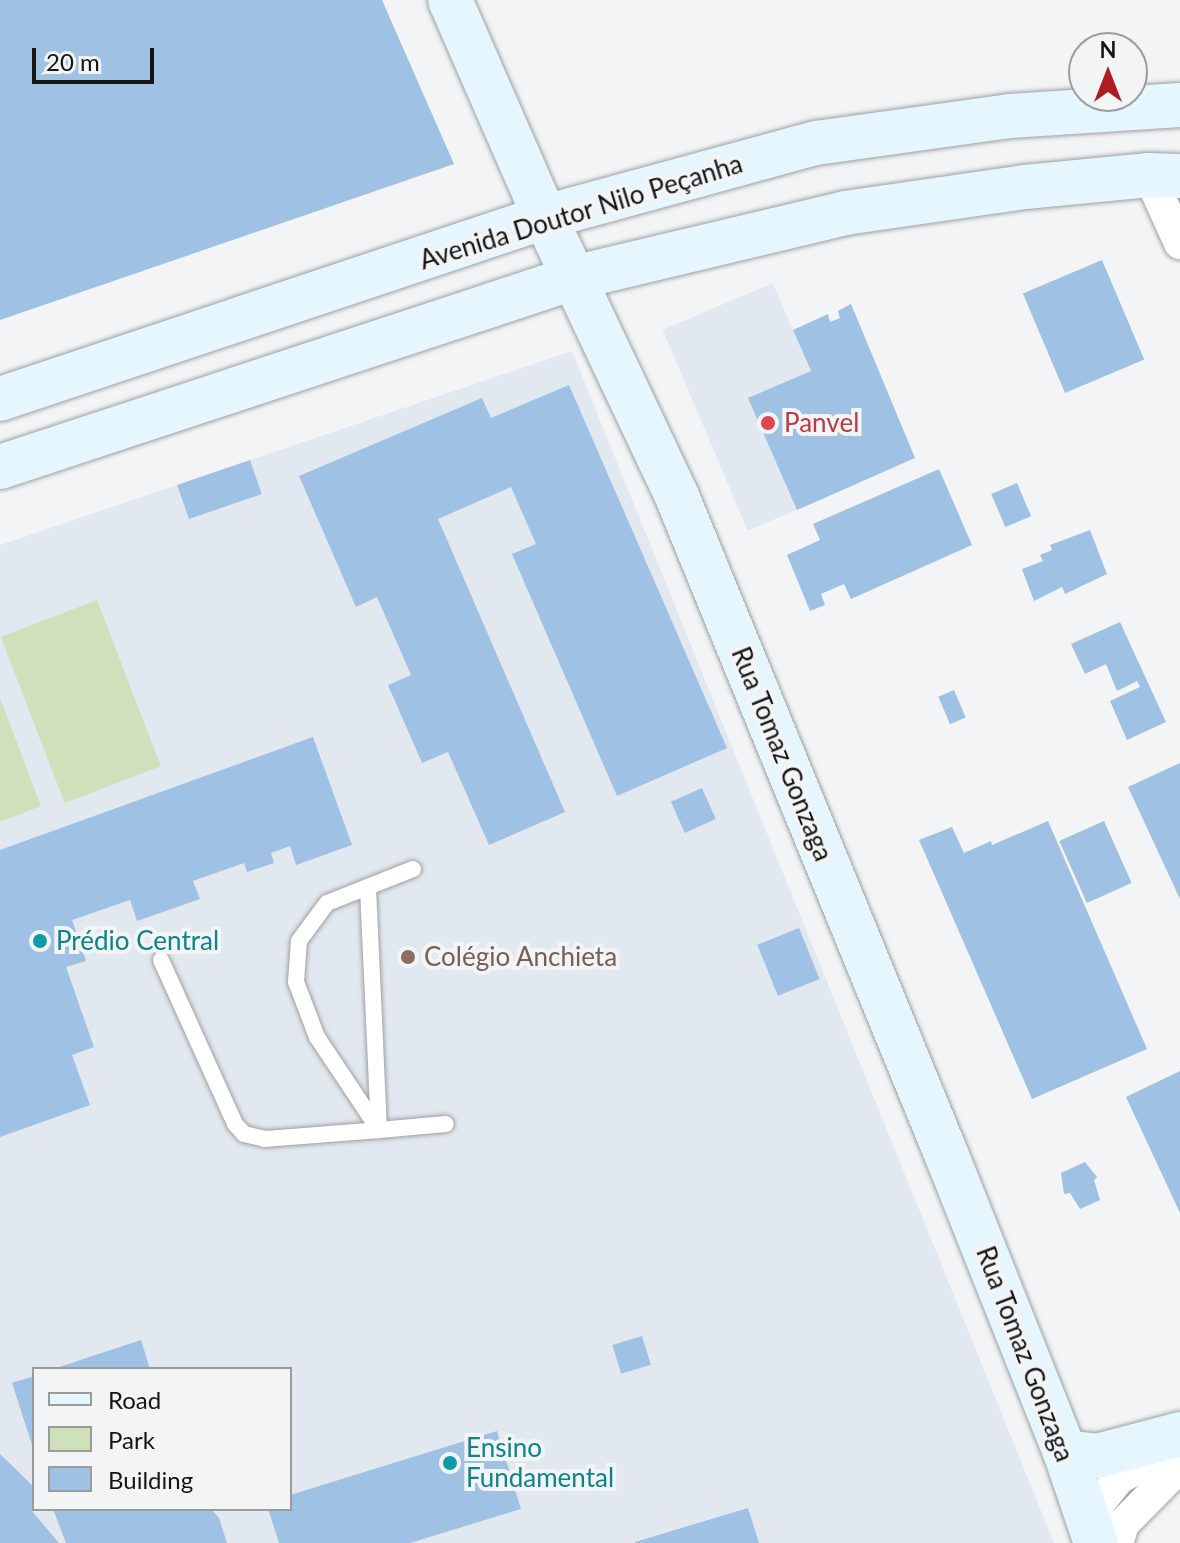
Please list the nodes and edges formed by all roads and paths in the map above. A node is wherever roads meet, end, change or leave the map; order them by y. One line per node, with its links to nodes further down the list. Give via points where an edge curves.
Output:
1 (450, 0): 4 (main road, Rua Tomaz Gonzaga)
2 (1180, 105): 4 (main road, Avenida Doutor Nilo Peçanha, via 1010,116 816,143)
3 (1164, 176): 5 (street); 6 (main road, via 1025,187 845,213)
4 (545, 217): 6 (main road, Rua Tomaz Gonzaga); 7 (main road, Avenida Doutor Nilo Peçanha)
5 (1180, 243)
6 (573, 278): 8 (main road); 16 (main road, Rua Tomaz Gonzaga, via 676,494)
7 (0, 399)
8 (0, 467)
9 (413, 869): 10 (lane)
10 (368, 887): 13 (lane); 13 (lane, via 327,903 299,941 296,982 317,1037)
11 (161, 960): 13 (lane, via 244,1134 265,1139)
12 (446, 1124): 13 (lane)
13 (379, 1130)
14 (1180, 1434): 16 (main road, via 1097,1456)
15 (1180, 1445): 18 (street, via 1119,1478)
16 (1065, 1452): 18 (main road, Rua Tomaz Gonzaga)
17 (1180, 1466): 18 (street, via 1123,1524)
18 (1100, 1535)

